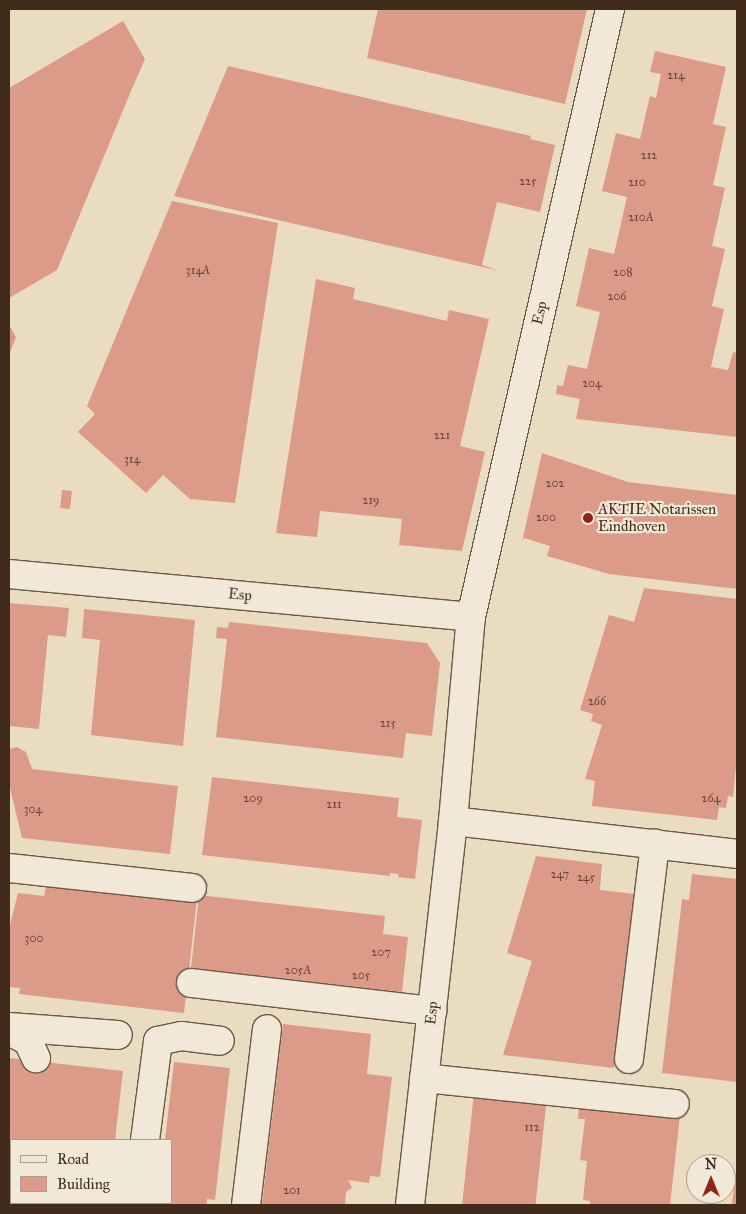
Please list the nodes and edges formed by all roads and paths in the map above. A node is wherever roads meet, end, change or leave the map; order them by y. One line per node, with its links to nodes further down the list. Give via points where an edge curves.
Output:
1 (610, 9): 3 (street, Esp)
2 (9, 574): 3 (street, Esp)
3 (471, 617): 4 (street, Esp)
4 (453, 821): 5 (street); 10 (street, Esp)
5 (655, 844): 6 (street); 17 (street)
6 (737, 854)
7 (9, 868): 8 (street)
8 (192, 888)
9 (191, 982): 10 (street)
10 (432, 1011): 18 (street, Esp)
11 (9, 1027): 14 (street)
12 (267, 1029): 21 (street)
13 (9, 1031): 16 (street, via 28,1041)
14 (118, 1035)
15 (220, 1041): 20 (street, via 181,1036 158,1041)
16 (36, 1058)
17 (630, 1059)
18 (424, 1078): 19 (street); 22 (street, Esp)
19 (675, 1104)
20 (146, 1139)
21 (246, 1205)
22 (410, 1205)

